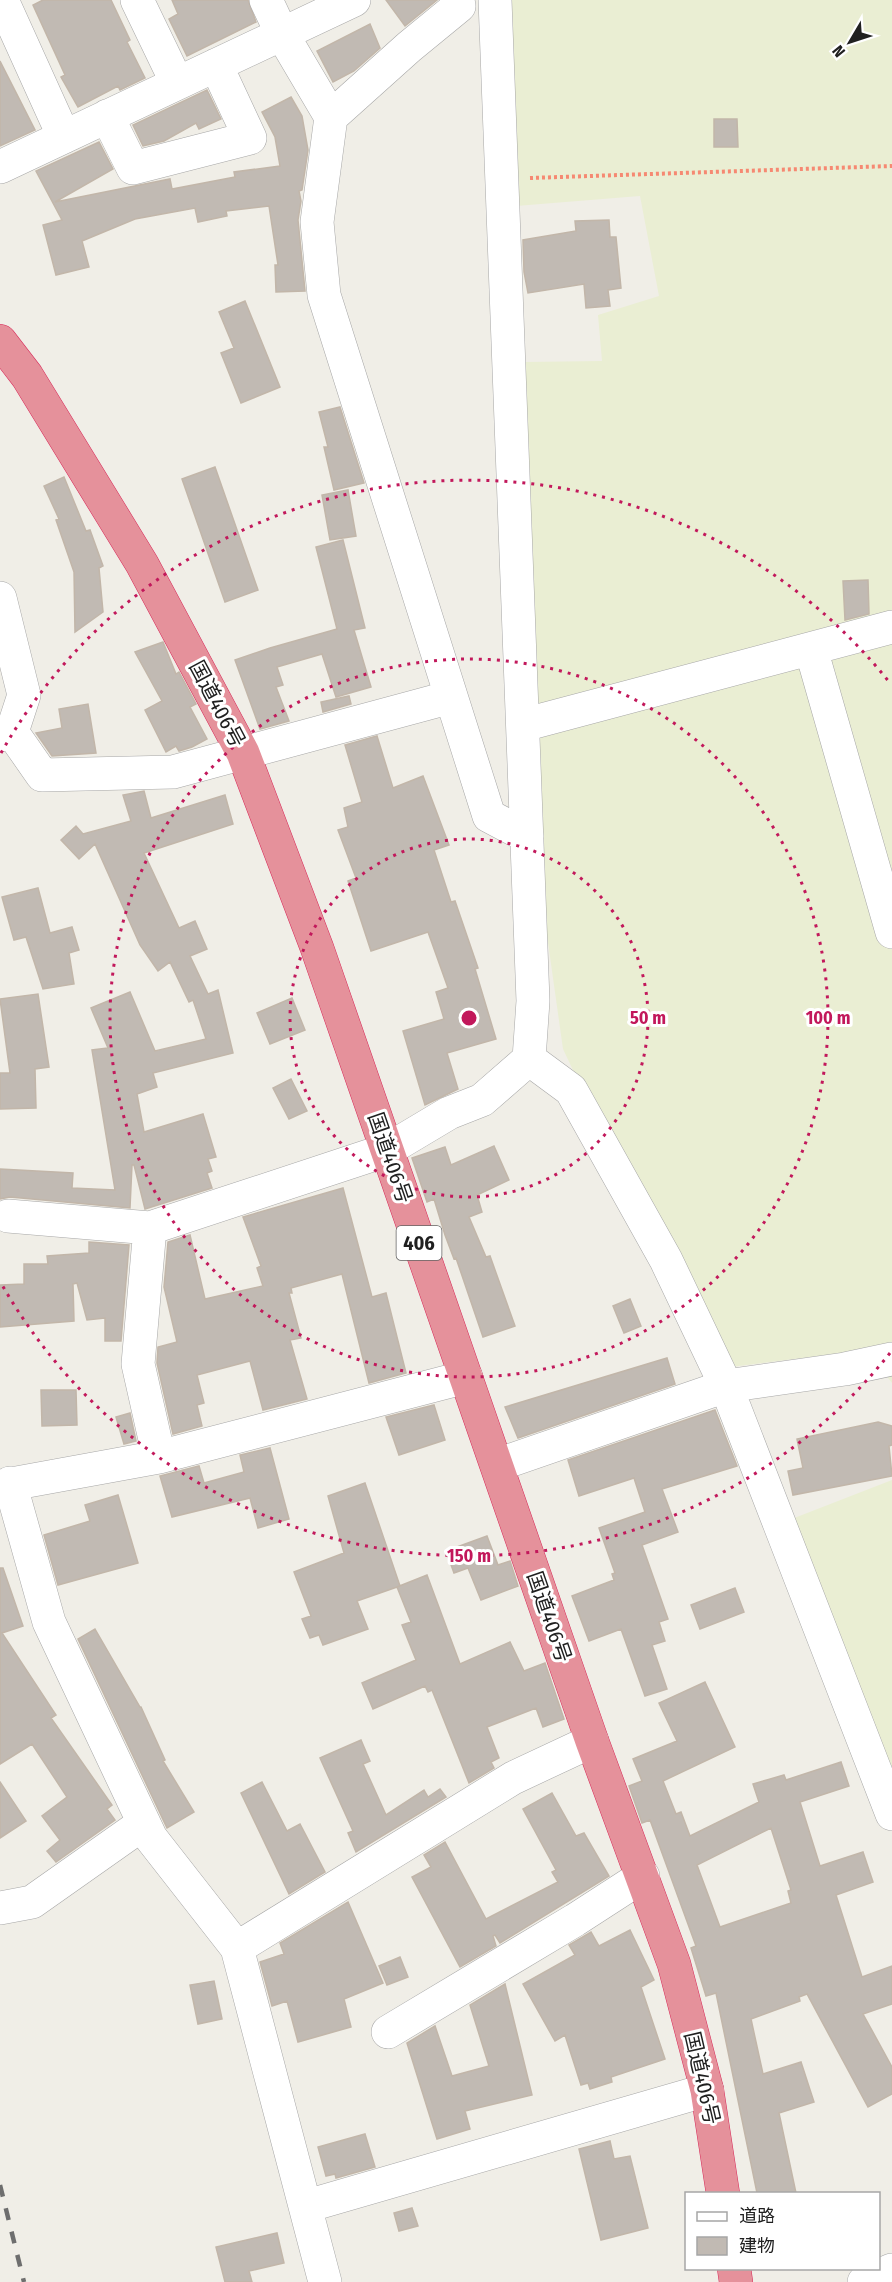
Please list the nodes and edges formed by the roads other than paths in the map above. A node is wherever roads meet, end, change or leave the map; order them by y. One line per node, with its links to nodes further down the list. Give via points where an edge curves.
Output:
1 (2, 0): 12 (street)
2 (137, 0): 9 (street)
3 (266, 0): 7 (street)
4 (354, 0): 7 (street)
5 (458, 0): 11 (street, via 459,6)
6 (495, 0): 19 (street)
7 (282, 34): 8 (street); 11 (street)
8 (216, 65): 9 (street); 10 (street, via 250,138 133,168)
9 (177, 83): 10 (street)
10 (107, 116): 12 (street)
11 (331, 117): 18 (street, via 316,222 324,295)
12 (64, 137): 13 (street)
13 (0, 167)
14 (0, 341): 21 (highway, 国道406号 / 406, via 27,376 142,564)
15 (0, 598): 20 (street, via 24,695)
16 (892, 627): 17 (street)
17 (812, 649): 19 (street); 23 (street)
18 (451, 697): 21 (street); 22 (street, via 489,816)
19 (523, 725): 22 (street)
20 (6, 734): 21 (street, via 42,775 173,772)
21 (243, 753): 25 (highway, 国道406号 / 406, via 317,948)
22 (527, 836): 24 (street, via 533,1001)
23 (892, 932)
24 (529, 1059): 25 (street, via 482,1100 449,1113); 30 (street, via 571,1090 666,1260)
25 (387, 1150): 27 (street); 29 (highway, 国道406号 / 406)
26 (8, 1215): 27 (street)
27 (150, 1228): 31 (street, via 138,1364)
28 (892, 1359): 30 (street)
29 (466, 1377): 31 (street); 32 (highway, 国道406号 / 406)
30 (726, 1386): 32 (street); 35 (street)
31 (159, 1457): 33 (street)
32 (496, 1465): 34 (highway, 国道406号 / 406)
33 (5, 1485): 36 (street, via 49,1622)
34 (592, 1741): 37 (highway, 国道406号 / 406); 39 (street, via 513,1778)
35 (892, 1814)
36 (144, 1823): 38 (street, via 32,1902); 39 (street)
37 (643, 1876): 40 (street); 41 (highway, 国道406号 / 406, via 674,1964)
38 (0, 1908)
39 (237, 1948): 43 (street)
40 (388, 2032)
41 (707, 2090): 42 (highway, 国道406号 / 406); 43 (street)
42 (723, 2192)
43 (307, 2206): 45 (street)
44 (892, 2270): 46 (street)
45 (325, 2282)
46 (864, 2282)

